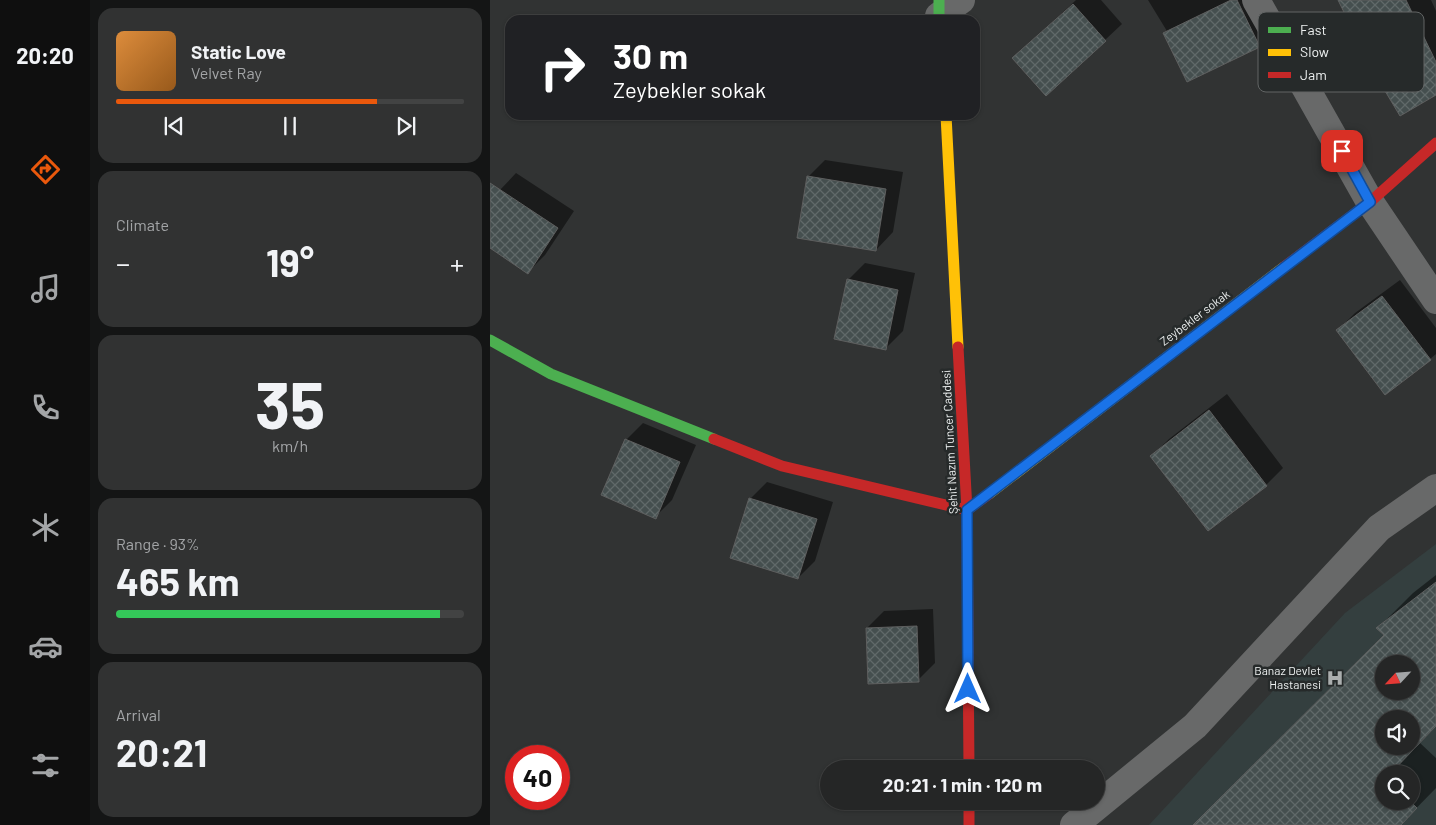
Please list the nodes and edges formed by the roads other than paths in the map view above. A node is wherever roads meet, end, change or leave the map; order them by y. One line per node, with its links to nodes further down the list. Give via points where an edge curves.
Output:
1 (961, 0): 3 (street)
2 (1256, 0): 4 (street)
3 (939, 12)
4 (1263, 12)
5 (1308, 92): 8 (street)
6 (946, 120): 12 (street, Şehit Nazım Tuncer Caddesi)
7 (1436, 142): 8 (street, Zeybekler sokak)
8 (1370, 202): 9 (street); 12 (street, Zeybekler sokak)
9 (1436, 300)
10 (490, 340): 12 (street, via 551,374 782,466)
11 (1436, 488): 16 (street, via 1379,528 1195,726)
12 (967, 510): 13 (street, Şehit Nazım Tuncer Caddesi)
13 (969, 760)
14 (969, 810): 15 (street)
15 (969, 825)
16 (1074, 825)

